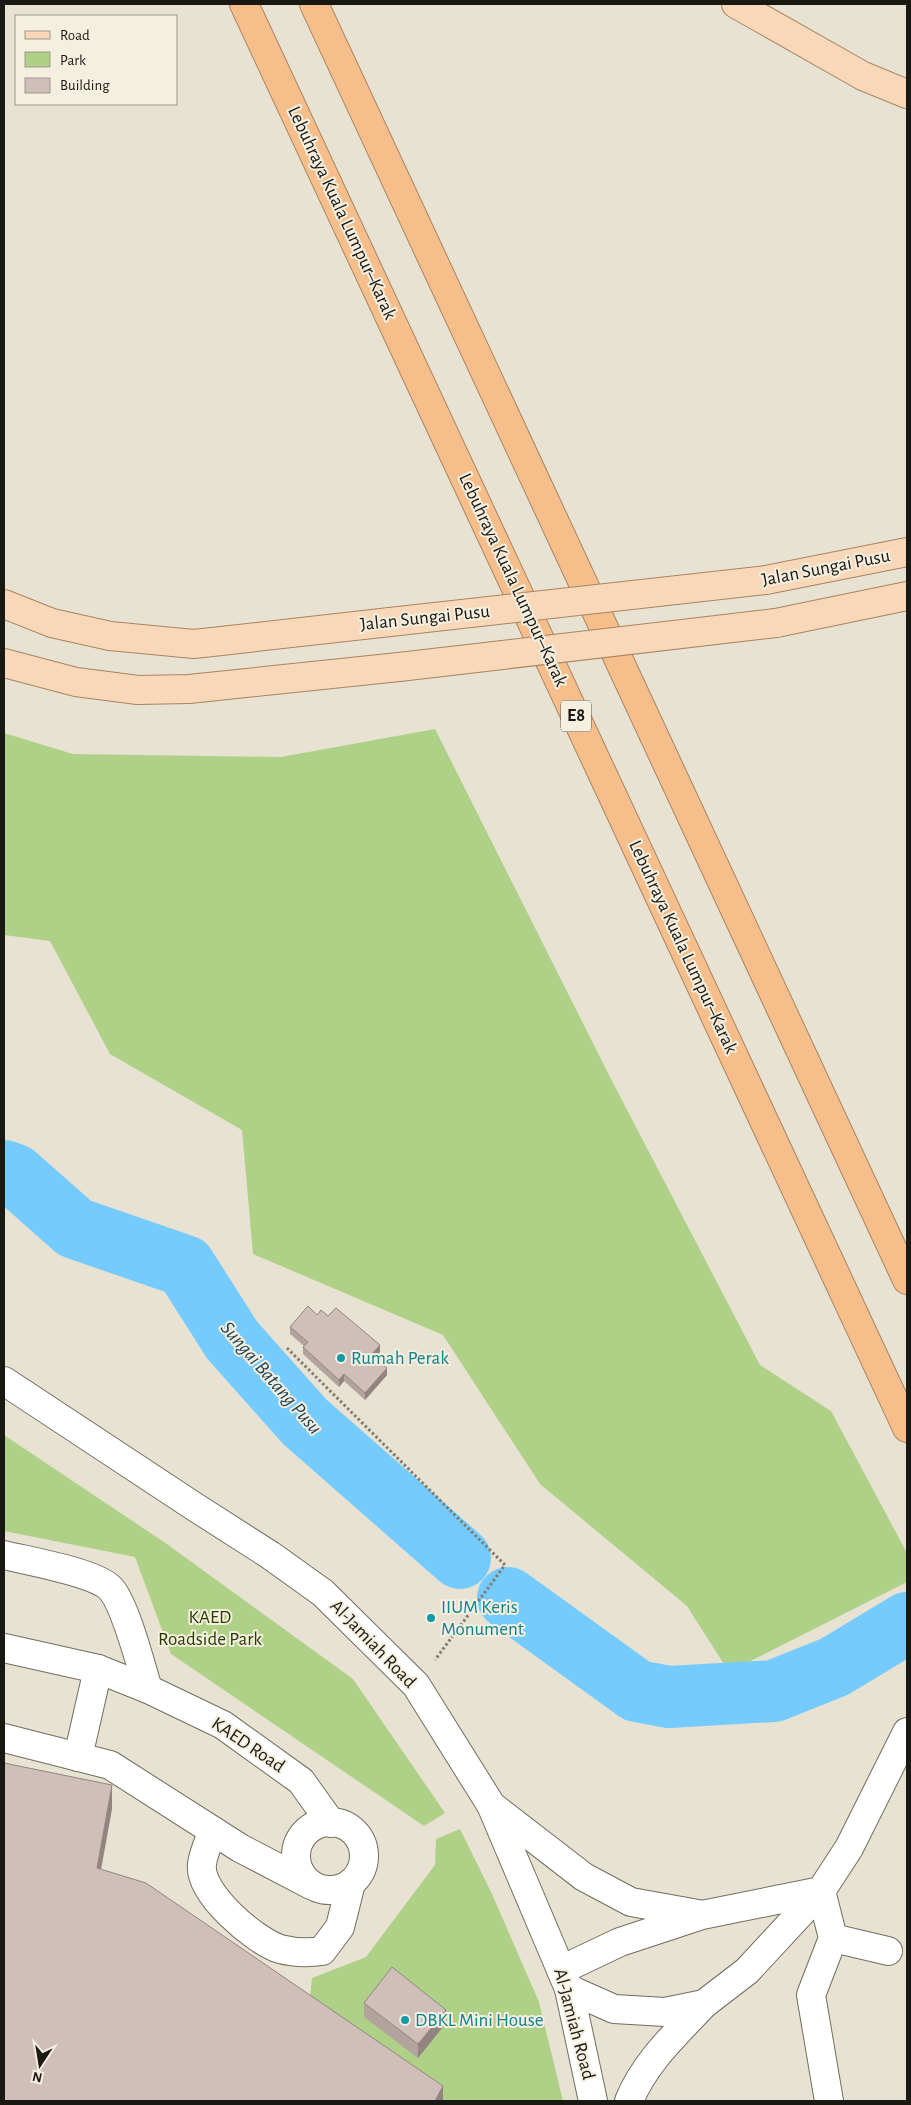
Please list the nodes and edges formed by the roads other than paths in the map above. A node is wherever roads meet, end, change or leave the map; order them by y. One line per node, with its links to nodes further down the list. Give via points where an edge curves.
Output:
1 (244, 4): 11 (highway, Lebuhraya Kuala Lumpur–Karak / E8)
2 (314, 4): 9 (highway)
3 (736, 4): 4 (main road, via 863,76)
4 (907, 94)
5 (907, 552): 7 (main road, Jalan Sungai Pusu, bridge, via 766,580 194,644 110,636 52,624)
6 (907, 596): 8 (main road, bridge, via 776,623 189,689 138,690 76,682)
7 (4, 604)
8 (4, 663)
9 (907, 1280)
10 (4, 1381): 19 (street, Al-Jamiah Road, via 323,1593 416,1685)
11 (907, 1428)
12 (4, 1555): 15 (street, via 89,1576 110,1588 124,1612)
13 (4, 1648): 14 (street, KAED Road)
14 (98, 1668): 15 (street, KAED Road); 18 (street)
15 (148, 1689): 20 (street, KAED Road, via 223,1725 301,1781)
16 (907, 1732): 24 (street, via 850,1848)
17 (4, 1738): 18 (street)
18 (78, 1757): 21 (street, via 110,1765)
19 (491, 1805): 25 (street, via 584,1877 631,1902); 28 (street, Al-Jamiah Road)
20 (331, 1822): 22 (street, via 350,1830 362,1846 362,1866); 23 (street, via 310,1829 297,1846 298,1868)
21 (213, 1831): 22 (street, via 201,1865 207,1888 242,1927 278,1948 302,1953 322,1951 340,1928); 23 (street)
22 (351, 1883): 23 (street, via 331,1890)
23 (312, 1885)
24 (821, 1891): 25 (street); 26 (street); 29 (street, via 746,1971)
25 (702, 1915): 28 (street, via 620,1942)
26 (833, 1938): 27 (street); 32 (street, via 811,1995)
27 (888, 1951)
28 (565, 1980): 29 (street, via 614,2009 665,2012); 30 (street, Al-Jamiah Road)
29 (704, 2004): 31 (street, via 638,2080)
30 (593, 2101)
31 (629, 2101)
32 (829, 2101)

